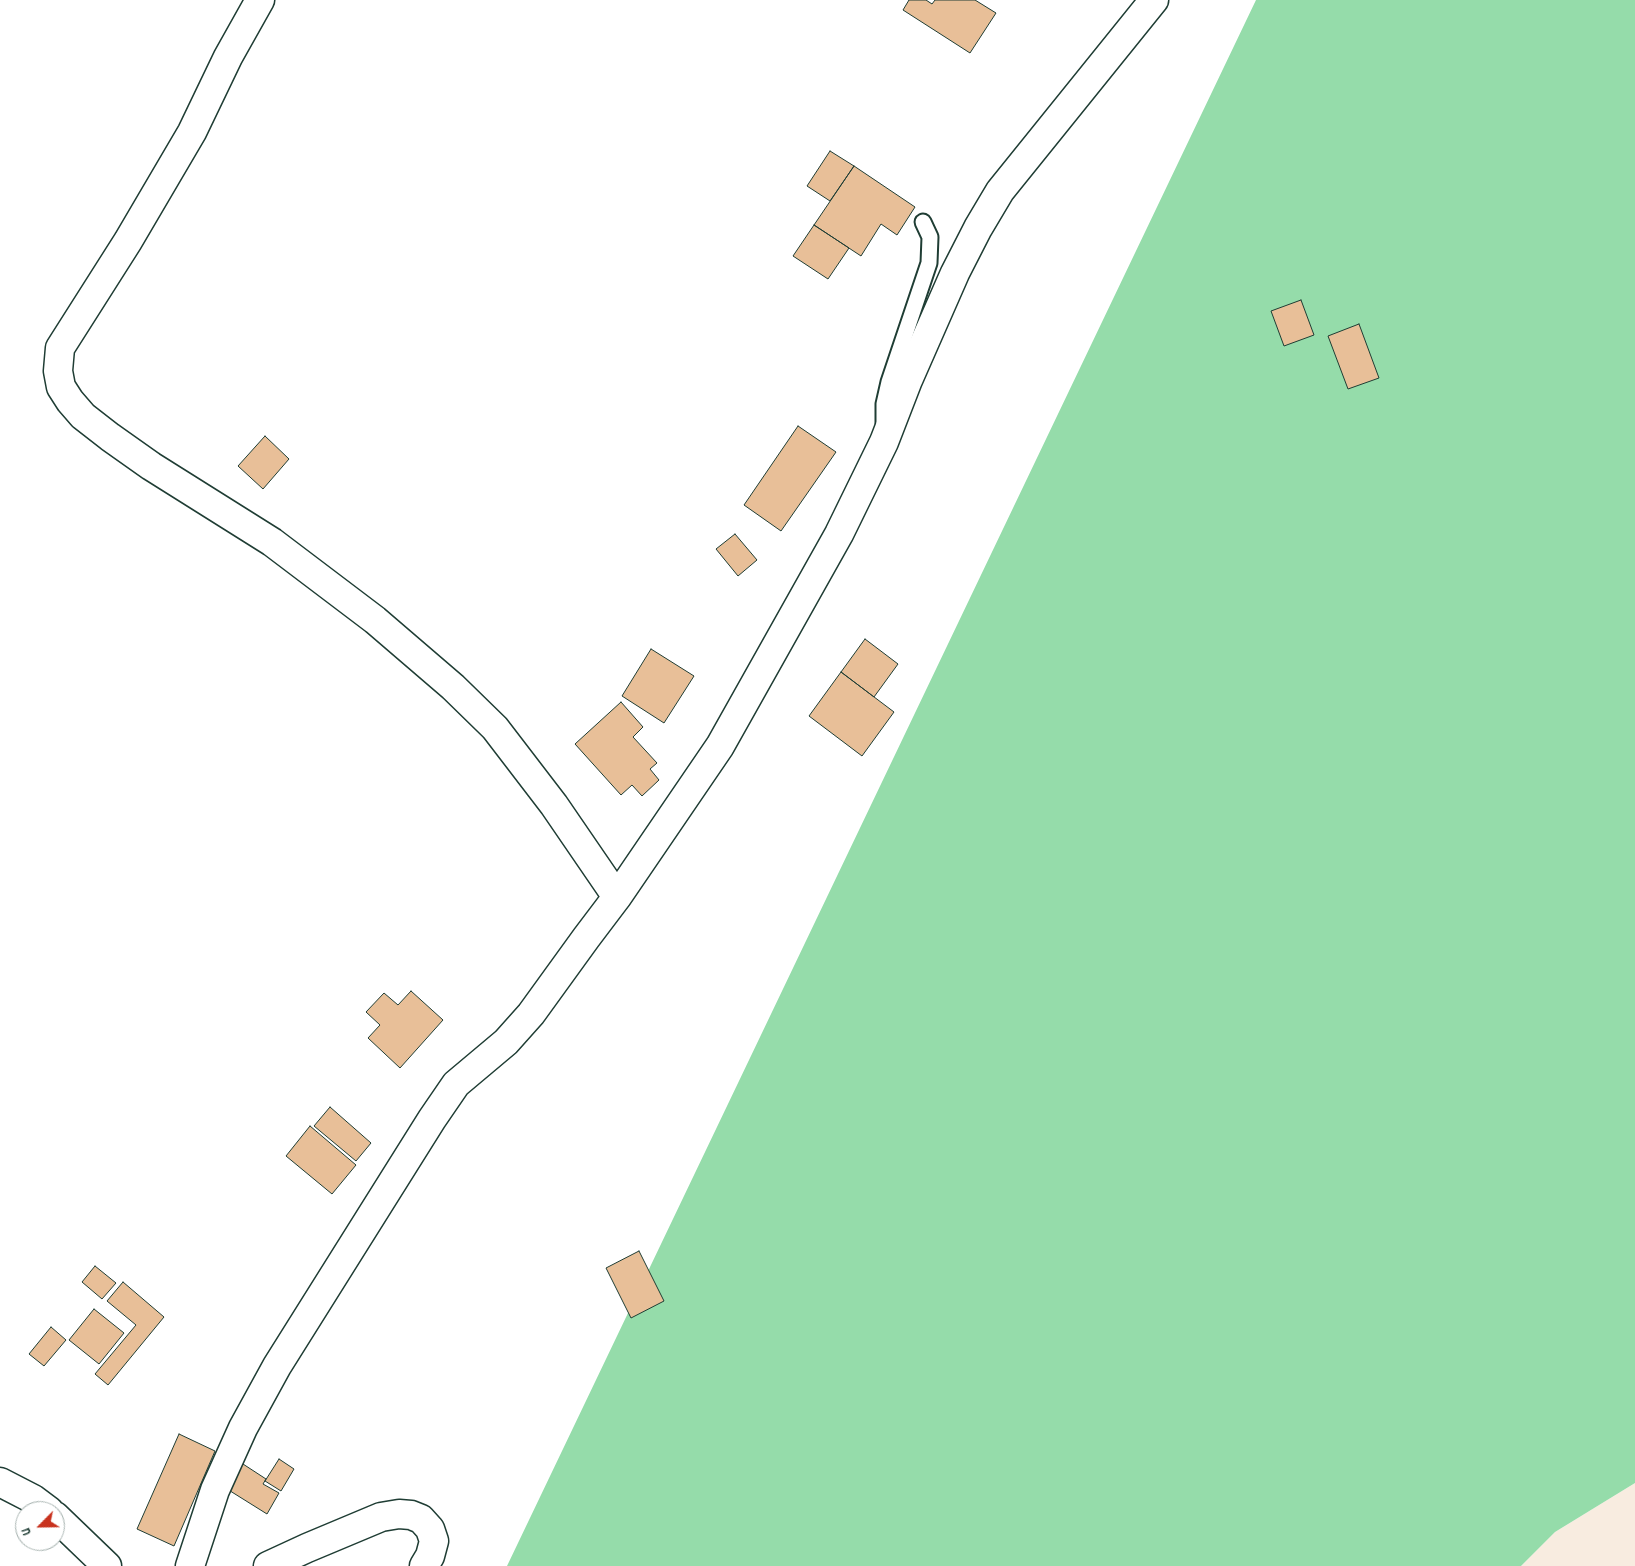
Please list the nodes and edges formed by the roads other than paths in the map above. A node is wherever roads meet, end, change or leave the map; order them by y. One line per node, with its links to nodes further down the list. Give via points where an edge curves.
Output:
1 (260, 0): 5 (street, via 192,132 60,348 58,371 62,387 83,416 110,437 272,542 375,620 453,687 495,728 554,805)
2 (1154, 0): 4 (street, via 1000,191 938,309)
3 (923, 222): 4 (lane, via 930,237 929,263 889,382 884,404)
4 (884, 442): 5 (street, via 839,534 720,746)
5 (617, 898): 10 (street, via 531,1014 506,1042 456,1084 432,1119 277,1366 243,1428 215,1490)
6 (0, 1482): 7 (street)
7 (36, 1501)
8 (65, 1526): 9 (street)
9 (107, 1566)
10 (190, 1566)
11 (268, 1566): 12 (street, via 382,1517 399,1514 421,1519 430,1529 434,1541)
12 (424, 1566)

